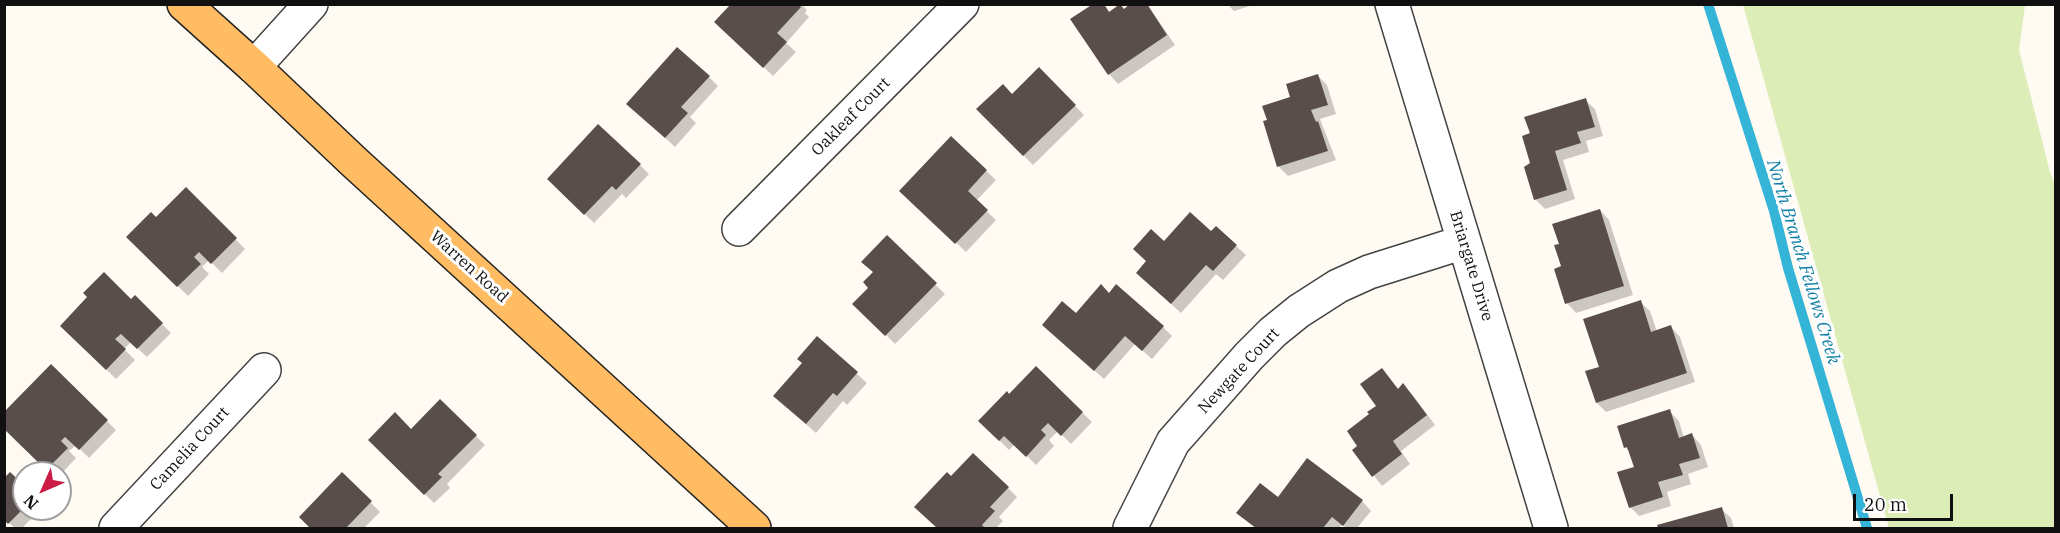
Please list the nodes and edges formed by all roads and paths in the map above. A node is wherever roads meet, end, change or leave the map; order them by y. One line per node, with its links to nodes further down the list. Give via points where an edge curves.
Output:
1 (184, 4): 5 (main road, Warren Road)
2 (311, 4): 5 (street)
3 (962, 4): 6 (street, Oakleaf Court)
4 (1392, 4): 7 (street, Briargate Drive)
5 (254, 67): 10 (main road, Warren Road)
6 (739, 229)
7 (1464, 242): 11 (street, Newgate Court, via 1338,286 1273,332 1173,442); 12 (street, Briargate Drive)
8 (264, 370): 9 (street, Camelia Court)
9 (116, 528)
10 (754, 528)
11 (1130, 528)
12 (1551, 528)

